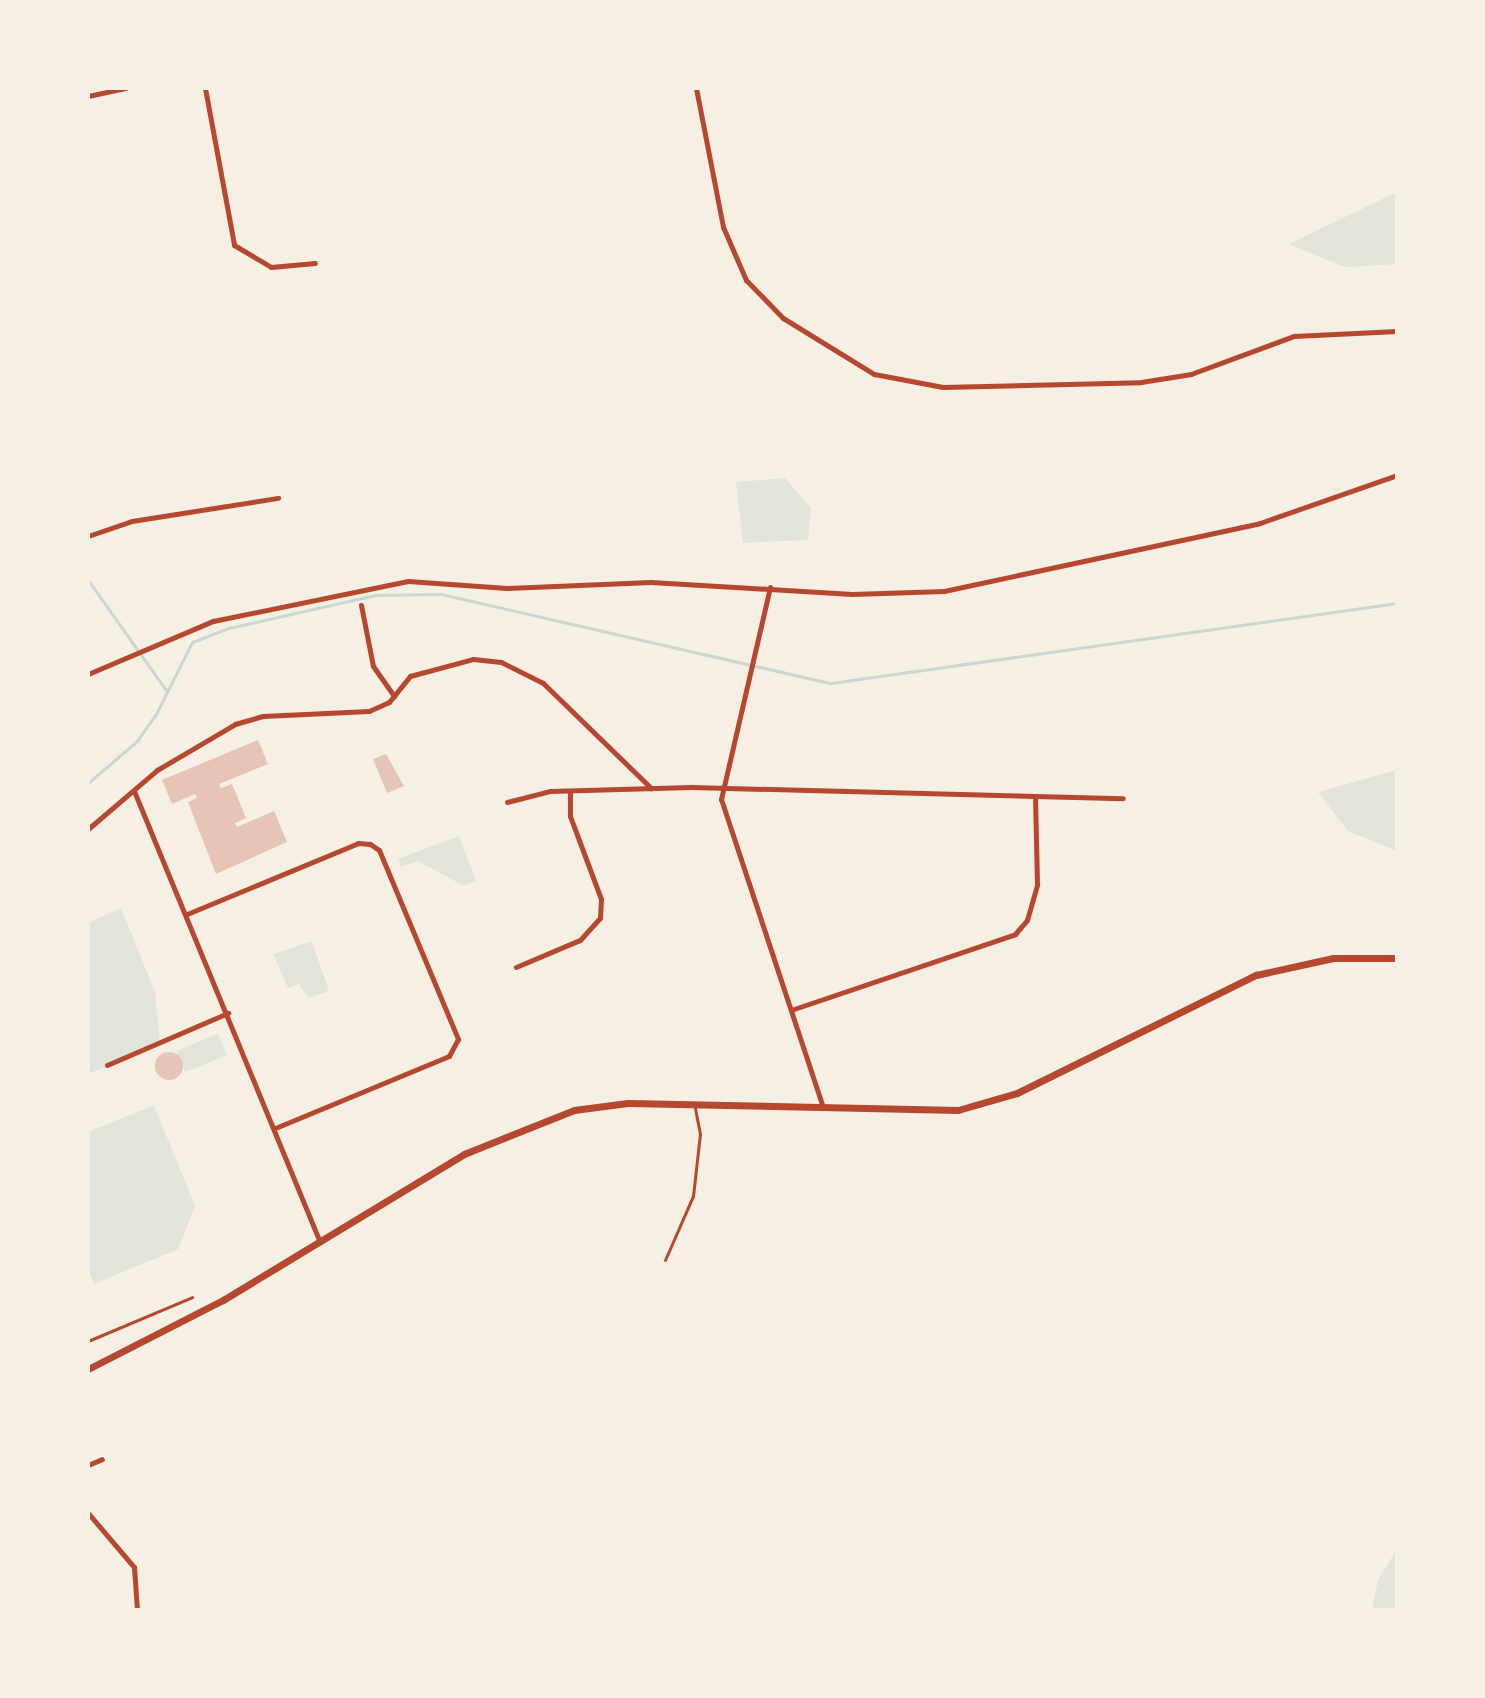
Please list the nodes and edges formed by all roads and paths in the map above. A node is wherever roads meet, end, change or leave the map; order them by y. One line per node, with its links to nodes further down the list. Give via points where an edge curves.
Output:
1 (126, 88): 4 (street)
2 (205, 88): 5 (street, via 234,245 271,267)
3 (696, 88): 6 (street, via 723,227 746,280 783,318 874,374 943,387 1170,379 1294,336)
4 (88, 96)
5 (315, 263)
6 (1397, 331)
7 (1397, 475): 10 (street, via 1270,521 970,587 889,595)
8 (278, 498): 9 (street, via 132,521)
9 (88, 536)
10 (770, 587): 12 (street, via 651,582 507,588 408,581 213,621); 15 (street)
11 (361, 605): 13 (street, via 373,666)
12 (88, 674)
13 (394, 696): 14 (street, via 410,676 433,667 473,659 501,662 556,694); 16 (street, via 381,707 352,714 249,719 175,758)
14 (651, 788): 15 (street); 17 (street)
15 (721, 789): 18 (street); 25 (street)
16 (134, 791): 21 (street); 22 (street)
17 (570, 791): 20 (street); 24 (street, via 570,816 601,899 600,918 580,940)
18 (1035, 797): 19 (street); 25 (street, via 1037,884 1027,920 1015,934)
19 (1123, 798)
20 (507, 802)
21 (88, 829)
22 (187, 914): 26 (street); 30 (street, via 358,843 370,844 379,850 458,1039 449,1056)
23 (1397, 958): 29 (main road, via 1333,958 1253,976 1028,1088 977,1107 909,1113)
24 (516, 967)
25 (791, 1010): 29 (street)
26 (228, 1013): 27 (street); 30 (street)
27 (107, 1065)
28 (694, 1104): 29 (main road); 31 (main road, via 599,1105 543,1120 464,1154); 32 (lane, via 700,1134 693,1196)
29 (823, 1109)
30 (275, 1128): 31 (street)
31 (319, 1239): 35 (main road, via 223,1300)
32 (665, 1260)
33 (192, 1297): 34 (lane)
34 (88, 1341)
35 (88, 1369)
36 (102, 1459): 37 (street)
37 (88, 1465)
38 (88, 1513): 39 (street, via 134,1567)
39 (137, 1610)

